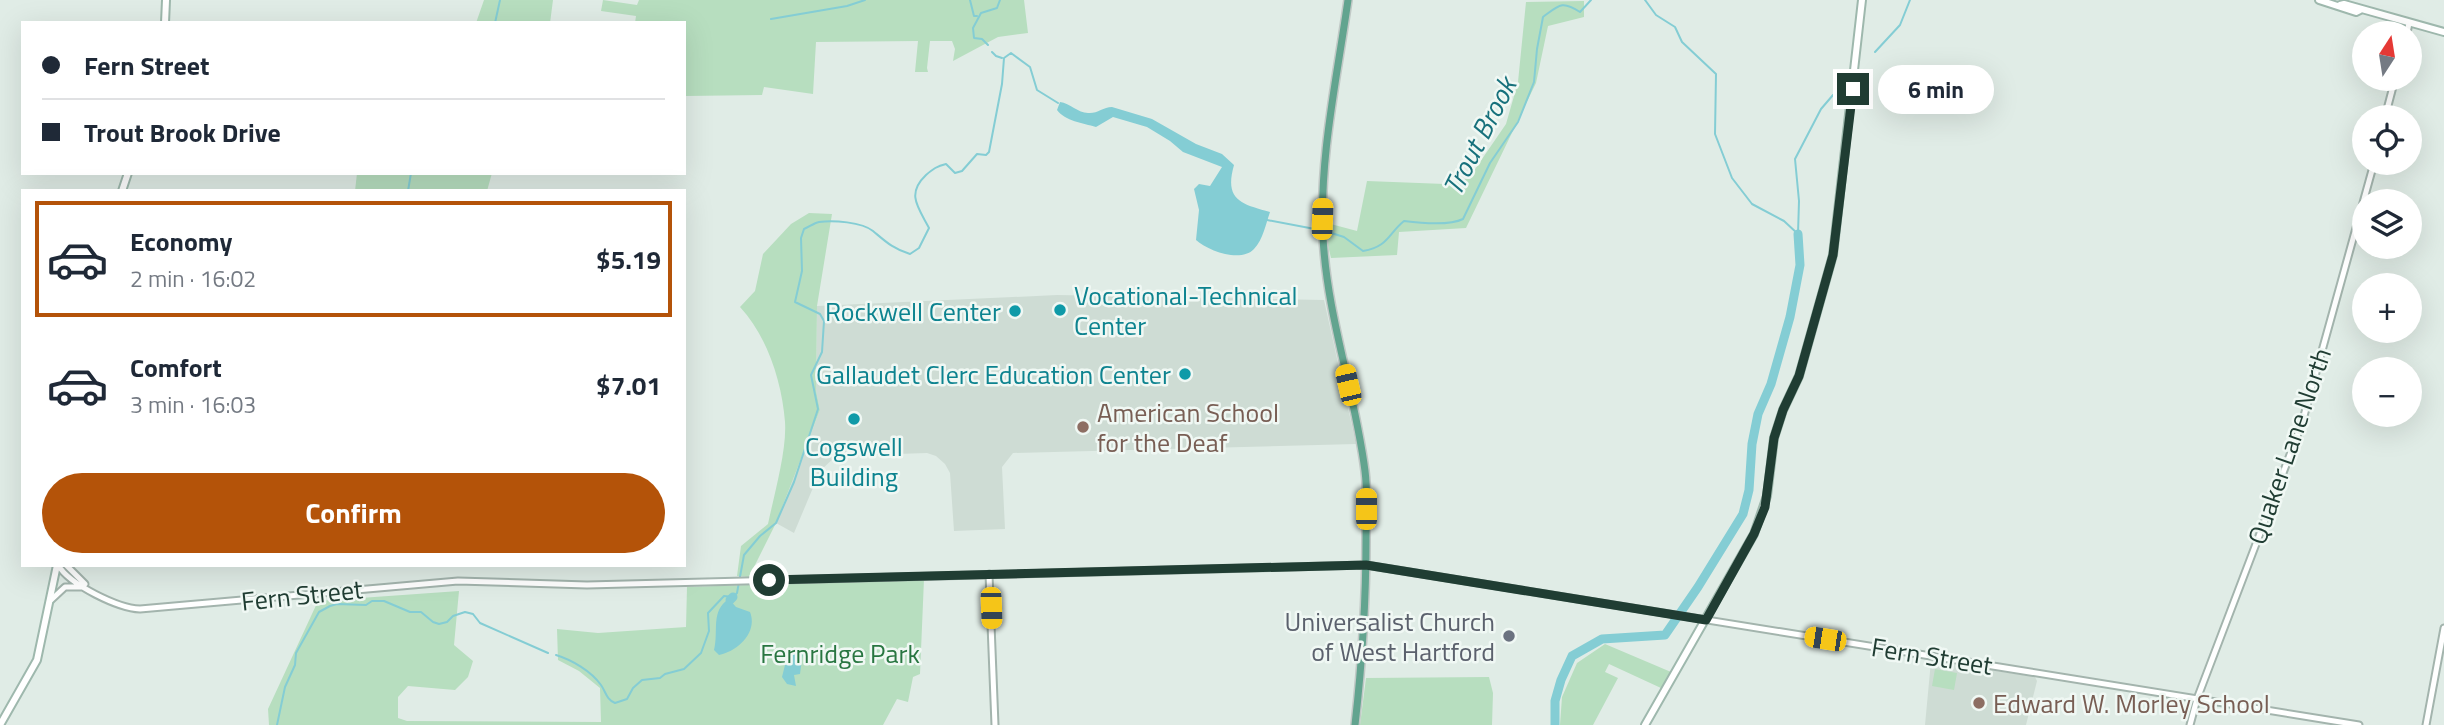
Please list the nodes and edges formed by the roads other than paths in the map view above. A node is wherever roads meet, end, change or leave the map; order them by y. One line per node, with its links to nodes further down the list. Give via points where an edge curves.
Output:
1 (166, 0): 5 (main road)
2 (1348, 0): 10 (main road, via 1322,219 1331,309 1365,471)
3 (1862, 0): 17 (main road, via 1837,226 1826,281 1799,376 1774,438 1762,517)
4 (2319, 0): 6 (main road)
5 (165, 21)
6 (2401, 21)
7 (2422, 26): 8 (main road)
8 (2444, 32)
9 (2371, 175): 19 (street, Quaker Lane North, via 2302,424)
10 (1366, 565): 14 (street, Fern Street); 17 (street, Fern Street); 22 (main road)
11 (57, 567): 16 (main road)
12 (59, 567): 15 (street, Fern Street)
13 (68, 567): 15 (street, Fern Street)
14 (989, 574): 15 (street, Fern Street, via 565,585 458,581 141,609 112,603); 21 (street)
15 (86, 587): 16 (street, via 65,587)
16 (51, 600): 20 (main road, via 37,660)
17 (1706, 620): 19 (street, Fern Street); 23 (main road)
18 (2444, 628): 26 (street)
19 (2197, 699): 24 (street, Quaker Lane North); 25 (street, Fern Street)
20 (0, 725)
21 (995, 725)
22 (1355, 725)
23 (1645, 725)
24 (2190, 725)
25 (2359, 725)
26 (2426, 725)

